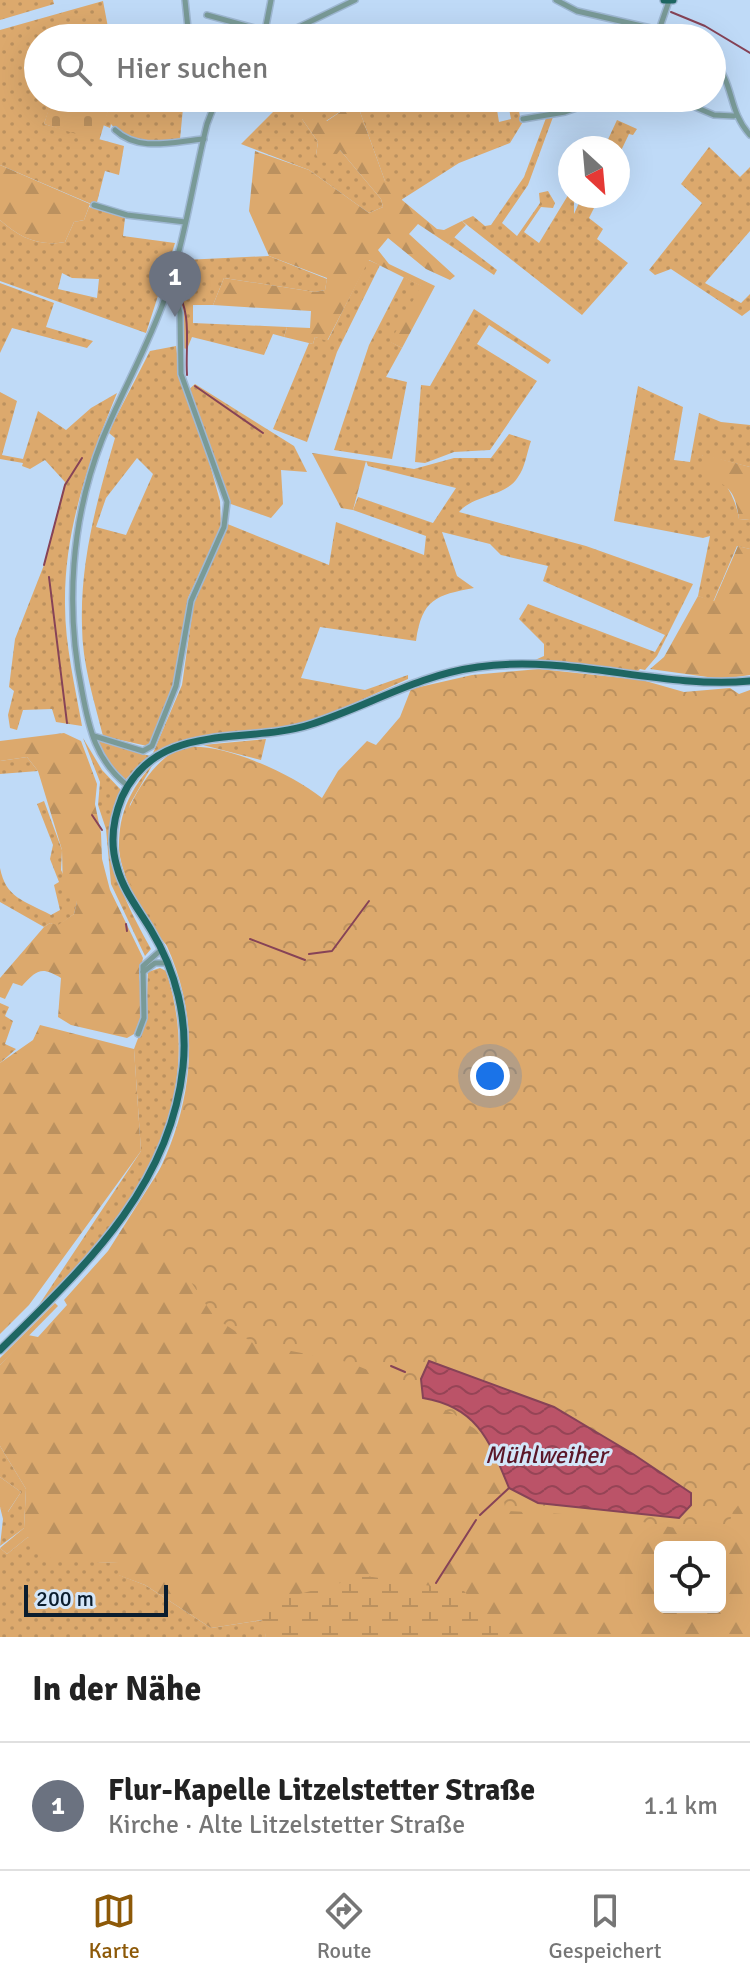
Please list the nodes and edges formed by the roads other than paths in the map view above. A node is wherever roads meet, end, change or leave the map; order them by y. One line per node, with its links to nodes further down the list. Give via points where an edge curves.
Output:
1 (185, 0): 7 (street)
2 (271, 0): 9 (street)
3 (355, 0): 10 (street)
4 (556, 0): 11 (street, via 577,11)
5 (669, 0): 12 (street)
6 (207, 15): 8 (street)
7 (188, 24)
8 (240, 24)
9 (266, 24)
10 (305, 24)
11 (633, 24)
12 (661, 24)
13 (726, 82): 17 (street)
14 (213, 112): 21 (street)
15 (565, 112): 18 (street)
16 (707, 112): 17 (street)
17 (734, 116): 20 (street)
18 (523, 119)
19 (115, 130): 21 (street, via 154,144)
20 (750, 135)
21 (204, 139): 23 (street)
22 (94, 205): 23 (street)
23 (185, 222): 24 (street)
24 (168, 291): 26 (street, via 102,441 79,522 73,636); 26 (street, via 180,313 181,374 227,513 191,601 176,686 152,746 143,751)
25 (750, 681): 27 (main road, via 669,681 534,663 475,667 409,684 290,731 184,743 154,757)
26 (93, 736): 27 (street, via 106,766)
27 (128, 786): 28 (main road, via 116,815 115,859 127,892)
28 (162, 949): 29 (main road); 30 (street)
29 (168, 963): 30 (street, via 155,963); 32 (main road, via 182,1017 183,1066 174,1114 153,1169 97,1253)
30 (142, 973): 31 (street, via 144,1018)
31 (138, 1034)
32 (0, 1350)

